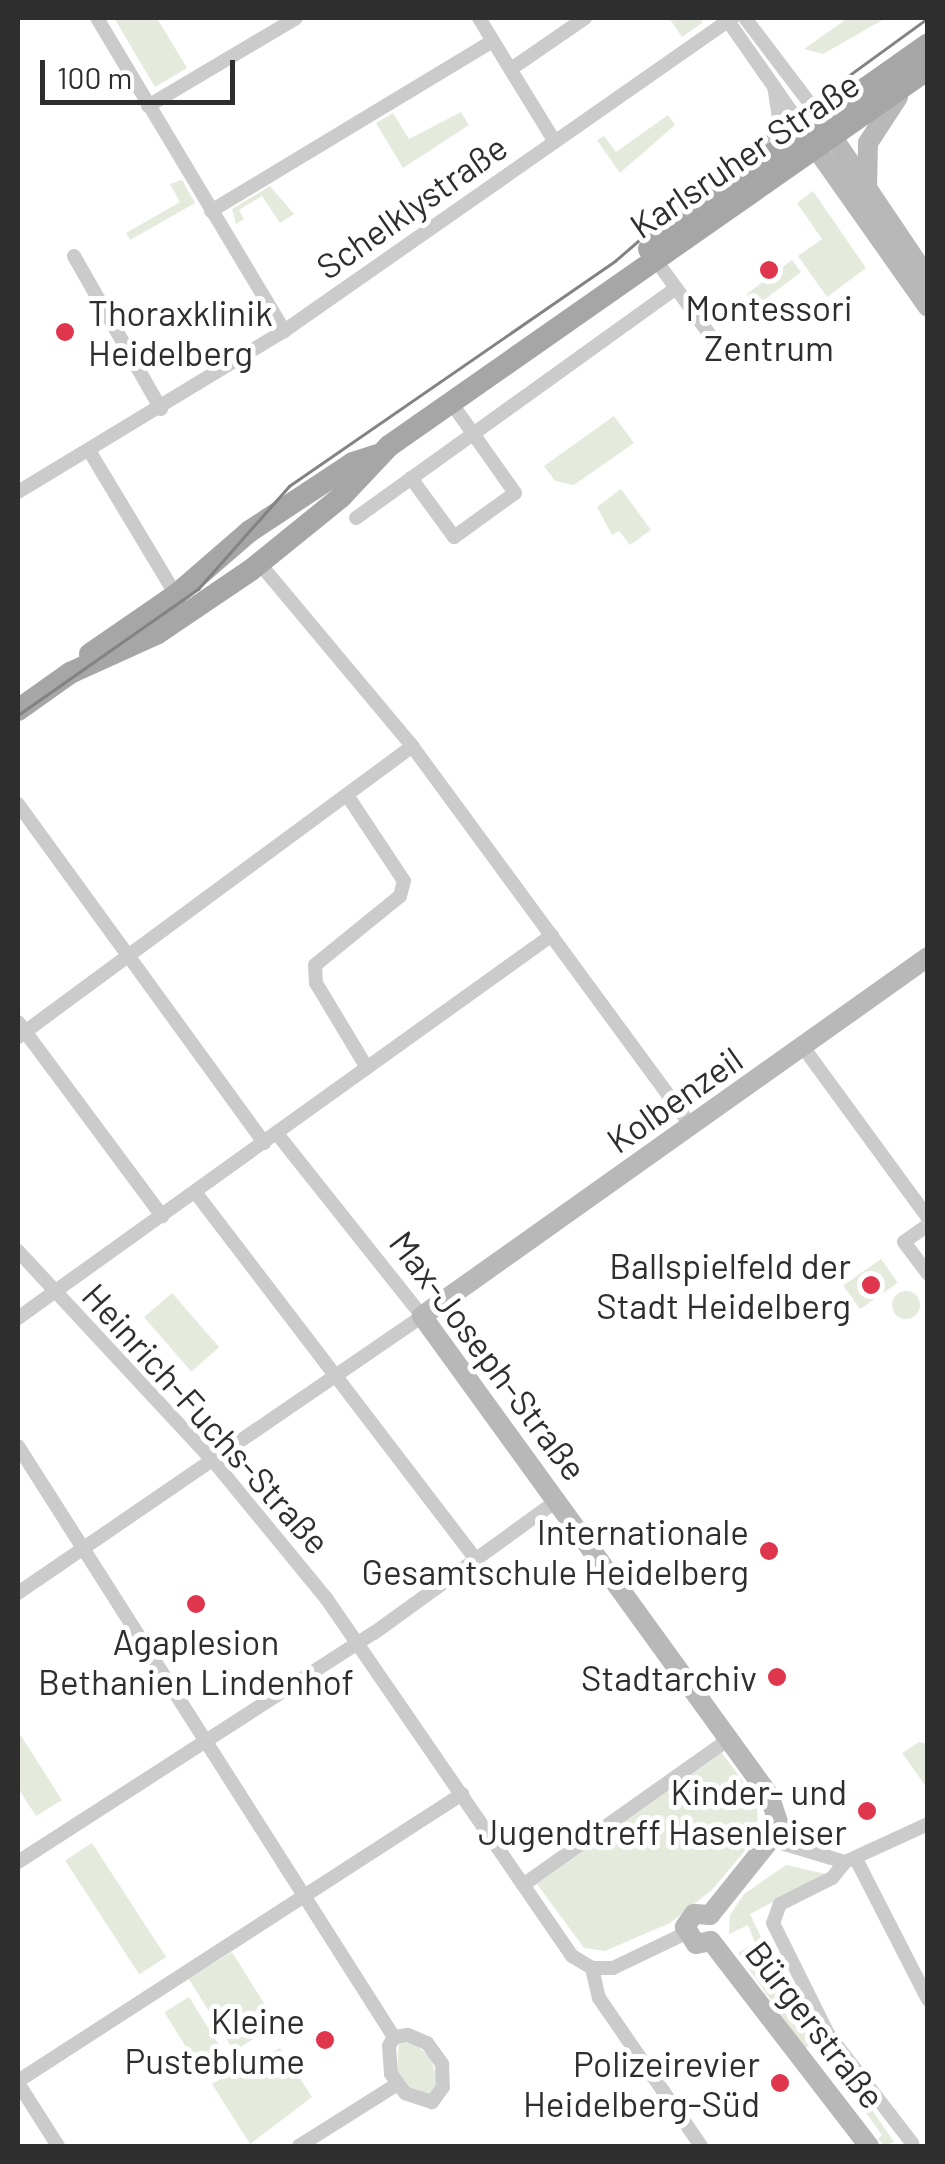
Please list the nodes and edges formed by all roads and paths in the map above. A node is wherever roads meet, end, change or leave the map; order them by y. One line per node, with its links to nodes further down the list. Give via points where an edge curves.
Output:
1 (97, 18): 12 (street)
2 (296, 18): 12 (street)
3 (479, 18): 7 (street)
4 (585, 18): 9 (street)
5 (729, 18): 11 (street); 14 (street, Schelklystraße)
6 (745, 18): 13 (street)
7 (493, 41): 9 (street); 17 (street)
8 (928, 44): 13 (main road, Karlsruher Straße)
9 (511, 70): 14 (street)
10 (924, 71): 13 (main road, Karlsruher Straße); 16 (street, via 882,113 865,152)
11 (773, 82): 13 (street); 15 (street, Karlsruher Straße, via 780,124)
12 (148, 106): 17 (street)
13 (818, 134): 15 (main road, Karlsruher Straße); 16 (street); 19 (main road, Karlsruher Straße); 23 (street)
14 (555, 142): 24 (street, Schelklystraße)
15 (767, 158): 22 (main road, Karlsruher Straße, via 700,205)
16 (867, 190): 20 (street)
17 (212, 211): 24 (street)
18 (74, 256): 27 (street)
19 (655, 259): 21 (street); 22 (main road, Karlsruher Straße)
20 (928, 279)
21 (676, 288): 25 (street); 28 (street)
22 (598, 294): 26 (main road, Karlsruher Straße)
23 (928, 307)
24 (284, 331): 27 (street, Schelklystraße)
25 (712, 339)
26 (450, 402): 28 (street); 30 (main road, Karlsruher Straße)
27 (161, 408): 29 (street, Schelklystraße)
28 (473, 434): 31 (street); 31 (street, via 516,493 454,537)
29 (90, 452): 32 (street, Schelklystraße); 36 (street)
30 (377, 455): 33 (main road, Karlsruher Straße); 35 (main road, Karlsruher Straße, via 341,497)
31 (412, 478): 34 (street)
32 (18, 492)
33 (296, 504): 35 (main road, via 262,550); 36 (main road, Karlsruher Straße, via 237,540)
34 (356, 518)
35 (260, 564): 37 (main road, Karlsruher Straße, via 158,633); 39 (street)
36 (176, 595): 37 (main road, Karlsruher Straße, via 109,638)
37 (70, 673): 38 (main road, Karlsruher Straße)
38 (18, 710)
39 (412, 746): 40 (street); 42 (street)
40 (347, 795): 43 (street); 47 (street, via 404,882 400,896 315,966 316,983)
41 (18, 804): 43 (street)
42 (552, 935): 47 (street); 48 (street)
43 (127, 955): 45 (street); 50 (street)
44 (928, 957): 46 (street, Kolbenzeil)
45 (20, 1030): 52 (street)
46 (803, 1047): 48 (street, Kolbenzeil); 53 (street)
47 (366, 1068): 49 (street)
48 (691, 1126): 57 (street, Kolbenzeil)
49 (277, 1134): 50 (street); 58 (street, Max-Joseph-Straße)
50 (264, 1143): 51 (street)
51 (195, 1192): 52 (street); 61 (street)
52 (162, 1216): 56 (street)
53 (928, 1221): 55 (street, via 904,1242)
54 (18, 1251): 56 (street, Heinrich-Fuchs-Straße)
55 (928, 1274)
56 (54, 1292): 59 (street); 63 (street, Heinrich-Fuchs-Straße)
57 (456, 1293): 58 (street, Kolbenzeil); 60 (street, via 445,1326)
58 (422, 1316): 60 (street, Max-Joseph-Straße); 61 (street, Kolbenzeil)
59 (18, 1318)
60 (448, 1351): 64 (street, Max-Joseph-Straße)
61 (338, 1375): 63 (street, Kolbenzeil); 66 (street)
62 (18, 1446): 65 (street)
63 (215, 1463): 65 (street, Kolbenzeil); 68 (street, Heinrich-Fuchs-Straße)
64 (558, 1500): 66 (street); 69 (street, Max-Joseph-Straße)
65 (82, 1550): 67 (street, Kolbenzeil); 70 (street)
66 (476, 1558): 68 (street)
67 (18, 1593)
68 (359, 1642): 70 (street); 71 (street, Heinrich-Fuchs-Straße)
69 (730, 1738): 72 (street, Max-Joseph-Straße, via 766,1790); 78 (street)
70 (206, 1741): 77 (street); 79 (street)
71 (462, 1794): 78 (street, Heinrich-Fuchs-Straße); 79 (street)
72 (777, 1819): 74 (street); 75 (street)
73 (928, 1824): 76 (street)
74 (771, 1840): 75 (street); 80 (street)
75 (828, 1858): 76 (street)
76 (850, 1861): 84 (street); 89 (street, via 832,1878 780,1904 772,1918 828,2034)
77 (18, 1862)
78 (523, 1884): 83 (street, Heinrich-Fuchs-Straße, via 565,1949)
79 (304, 1897): 85 (street); 86 (street)
80 (710, 1914): 81 (street, via 694,1914); 82 (street, via 718,1928)
81 (686, 1932): 82 (street, via 696,1944); 83 (street, via 613,1968)
82 (712, 1942): 93 (street, Bürgerstraße)
83 (592, 1968): 92 (street, Heinrich-Fuchs-Straße, via 599,1998)
84 (928, 2000)
85 (394, 2037): 87 (street, via 388,2062); 87 (street, via 421,2038 444,2074 432,2102)
86 (18, 2082): 90 (street)
87 (396, 2084): 91 (street)
88 (928, 2134): 89 (street)
89 (909, 2145)
90 (58, 2146)
91 (299, 2146)
92 (701, 2146)
93 (869, 2146)

